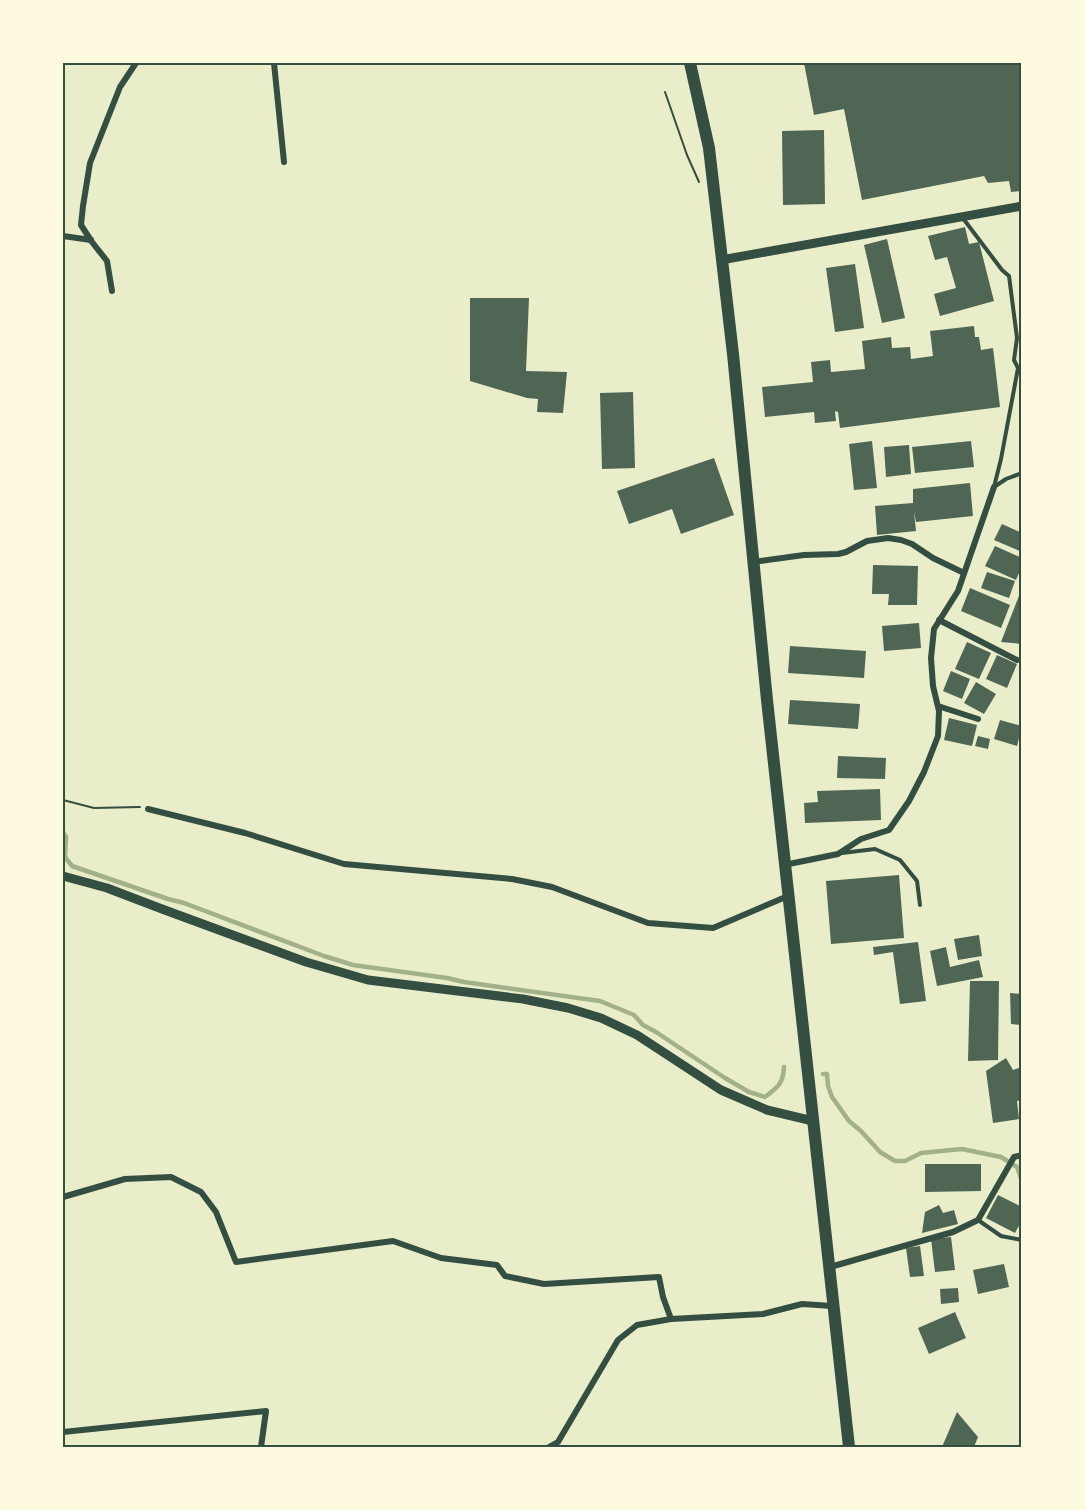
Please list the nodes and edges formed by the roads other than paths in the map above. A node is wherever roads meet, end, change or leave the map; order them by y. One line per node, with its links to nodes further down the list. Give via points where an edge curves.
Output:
1 (136, 63): 8 (street, via 120,87 90,163 81,225)
2 (274, 63): 4 (street)
3 (690, 63): 9 (highway, via 709,148)
4 (284, 162)
5 (1022, 206): 6 (street)
6 (962, 217): 9 (street); 12 (lane, via 1009,276 1017,338 1014,360 1018,369)
7 (63, 236): 8 (street)
8 (91, 240): 10 (street, via 107,261)
9 (721, 260): 13 (highway)
10 (112, 291)
11 (1022, 473): 12 (lane)
12 (994, 487): 14 (street)
13 (753, 562): 14 (street, via 838,554 867,541 888,538 912,544); 21 (highway)
14 (964, 573): 15 (street, via 958,591)
15 (939, 620): 16 (street); 17 (street, via 934,629 931,658)
16 (1017, 660)
17 (938, 706): 18 (street); 20 (street, via 938,736 909,801 889,830 861,839)
18 (978, 719)
19 (148, 808): 23 (street, via 344,864 512,879 552,887 648,923 713,928)
20 (836, 854): 21 (street); 24 (lane, via 875,849 900,860 917,881)
21 (784, 865): 23 (highway)
22 (63, 876): 25 (street, via 368,980 523,999 601,1018 637,1035 721,1090 767,1110)
23 (789, 896): 25 (highway)
24 (920, 905)
25 (813, 1121): 30 (highway)
26 (1022, 1155): 28 (street, via 1014,1157)
27 (63, 1197): 32 (street, via 125,1179 171,1176 201,1192 216,1212 236,1262 393,1241 441,1258 497,1265 505,1276 544,1284 659,1277)
28 (978, 1220): 29 (lane, via 1001,1236); 30 (street, via 953,1232)
29 (1022, 1240)
30 (829, 1267): 31 (highway)
31 (832, 1306): 32 (street, via 802,1304 763,1314); 36 (highway)
32 (671, 1319): 35 (street, via 638,1325 618,1340 558,1442)
33 (63, 1432): 34 (street, via 266,1411)
34 (261, 1447)
35 (549, 1447)
36 (849, 1447)

